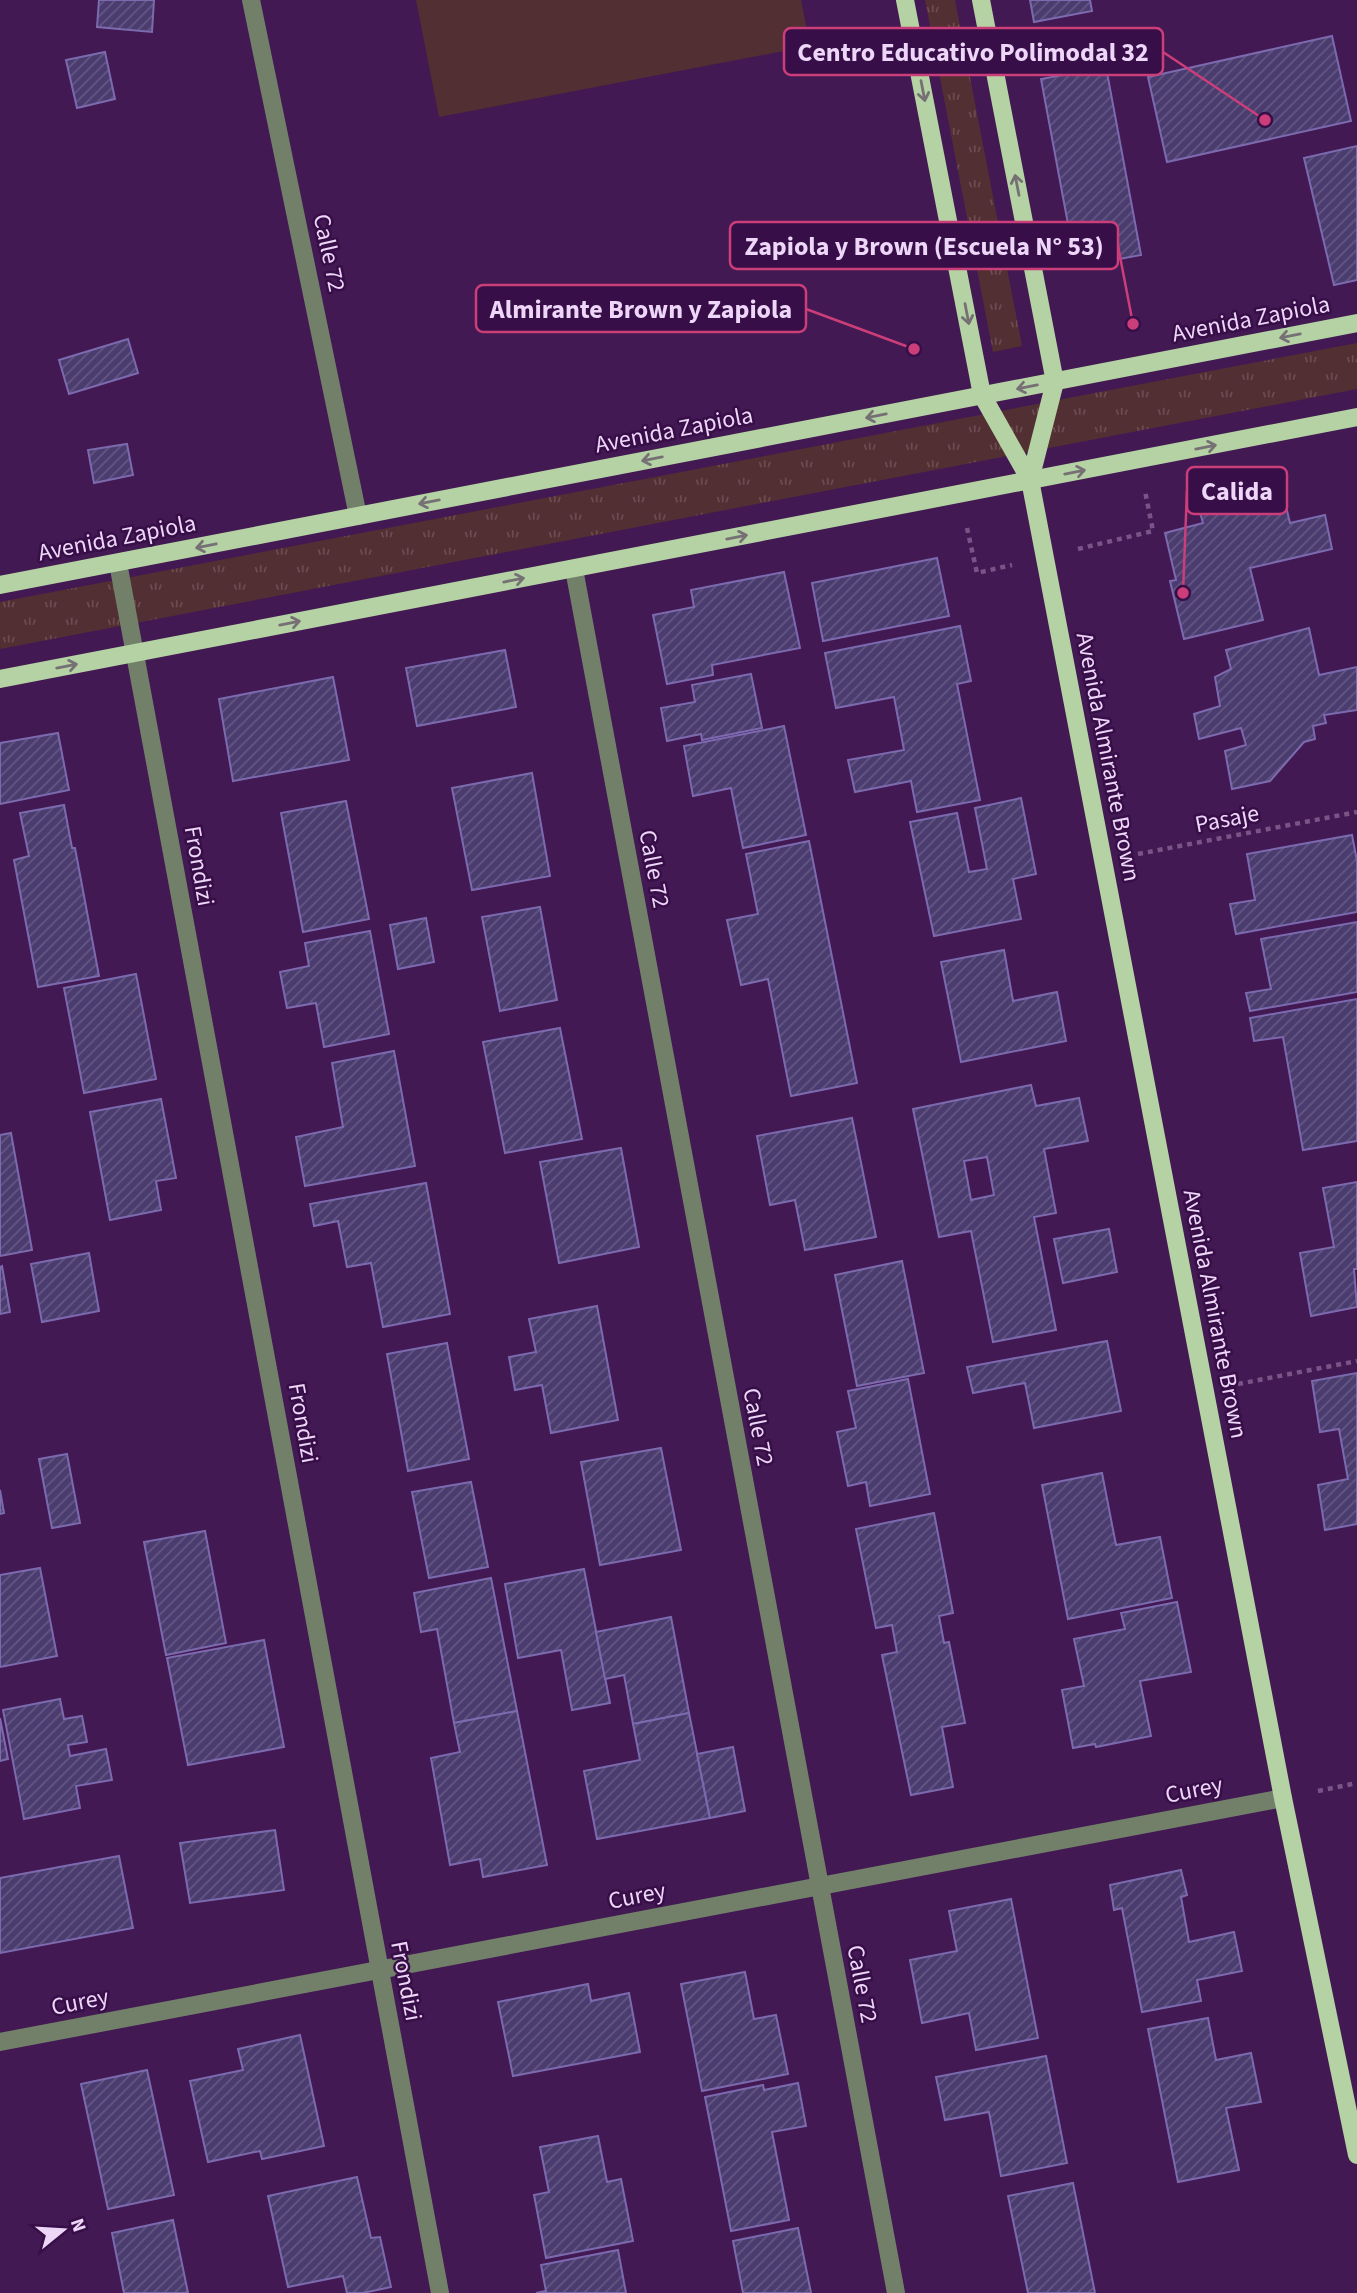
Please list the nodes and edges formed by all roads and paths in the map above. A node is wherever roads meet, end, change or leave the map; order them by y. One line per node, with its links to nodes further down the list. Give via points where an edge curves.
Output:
1 (251, 0): 9 (street, Calle 72)
2 (905, 0): 6 (main road, Avenida Almirante Brown, one-way to 6)
3 (981, 0): 5 (main road, Avenida Almirante Brown, one-way to 3)
4 (1357, 323): 5 (main road, Avenida Zapiola, one-way to 5)
5 (1055, 382): 6 (main road, Avenida Zapiola, one-way to 6); 8 (main road, Avenida Almirante Brown)
6 (982, 396): 8 (main road, Avenida Almirante Brown); 9 (main road, Avenida Zapiola, one-way to 9)
7 (1357, 417): 8 (main road, one-way to 7)
8 (1030, 480): 11 (main road, one-way to 8); 16 (main road, Avenida Almirante Brown)
9 (358, 516): 10 (main road, Avenida Zapiola, one-way to 10)
10 (118, 563): 12 (main road, Avenida Zapiola); 13 (street, Frondizi)
11 (574, 569): 13 (main road, one-way to 11); 20 (street, Calle 72)
12 (0, 585)
13 (135, 653): 14 (main road, one-way to 13); 21 (street, Frondizi)
14 (0, 679)
15 (1357, 812): 16 (path, Pasaje)
16 (1103, 860): 18 (main road, Avenida Almirante Brown)
17 (1357, 1361): 18 (path)
18 (1205, 1391): 19 (main road, Avenida Almirante Brown)
19 (1283, 1798): 20 (street, Curey); 23 (main road, Avenida Almirante Brown)
20 (819, 1886): 21 (street, Curey); 25 (street, Calle 72)
21 (379, 1970): 22 (street, Curey); 24 (street, Frondizi)
22 (0, 2042)
23 (1357, 2155)
24 (440, 2293)
25 (896, 2293)

